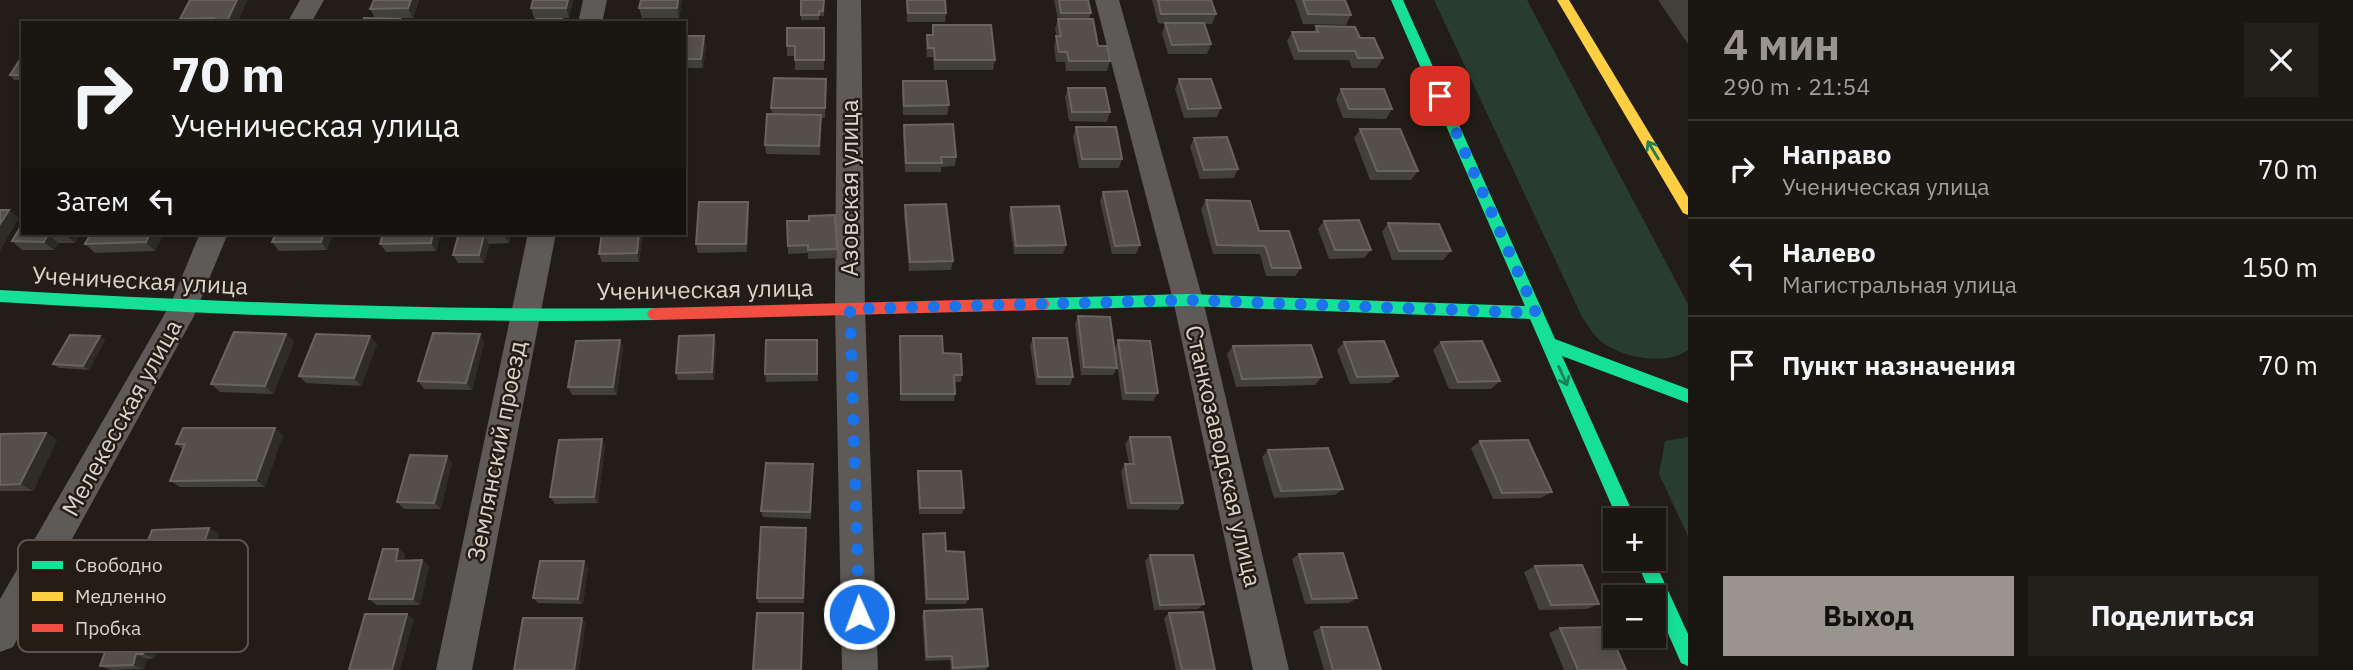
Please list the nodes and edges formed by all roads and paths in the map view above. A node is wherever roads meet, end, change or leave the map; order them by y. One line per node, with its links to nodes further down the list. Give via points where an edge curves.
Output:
1 (312, 0): 7 (street)
2 (595, 0): 8 (street)
3 (849, 0): 15 (street, Азовская улица)
4 (1107, 0): 13 (street, Станкозаводская улица)
5 (1397, 0): 16 (street)
6 (1563, 0): 9 (street, one-way to 6)
7 (300, 21)
8 (590, 21)
9 (1688, 209)
10 (213, 235): 14 (street, Мелекесская улица)
11 (542, 235): 17 (street, Землянский проезд)
12 (0, 296): 14 (street, Ученическая улица)
13 (1188, 300): 15 (street, Ученическая улица); 16 (street, Ученическая улица); 28 (street, Станкозаводская улица)
14 (184, 307): 17 (street, Ученическая улица); 21 (street, Мелекесская улица)
15 (850, 309): 17 (street, Ученическая улица); 27 (street, Азовская улица)
16 (1536, 313): 18 (street)
17 (523, 317): 26 (street, Землянский проезд)
18 (1549, 344): 19 (street); 20 (street, one-way to 20)
19 (1688, 396)
20 (1622, 508)
21 (53, 540)
22 (1650, 571): 25 (street)
23 (18, 603): 24 (street, Мелекесская улица)
24 (0, 635)
25 (1688, 656)
26 (454, 670)
27 (860, 670)
28 (1271, 670)

